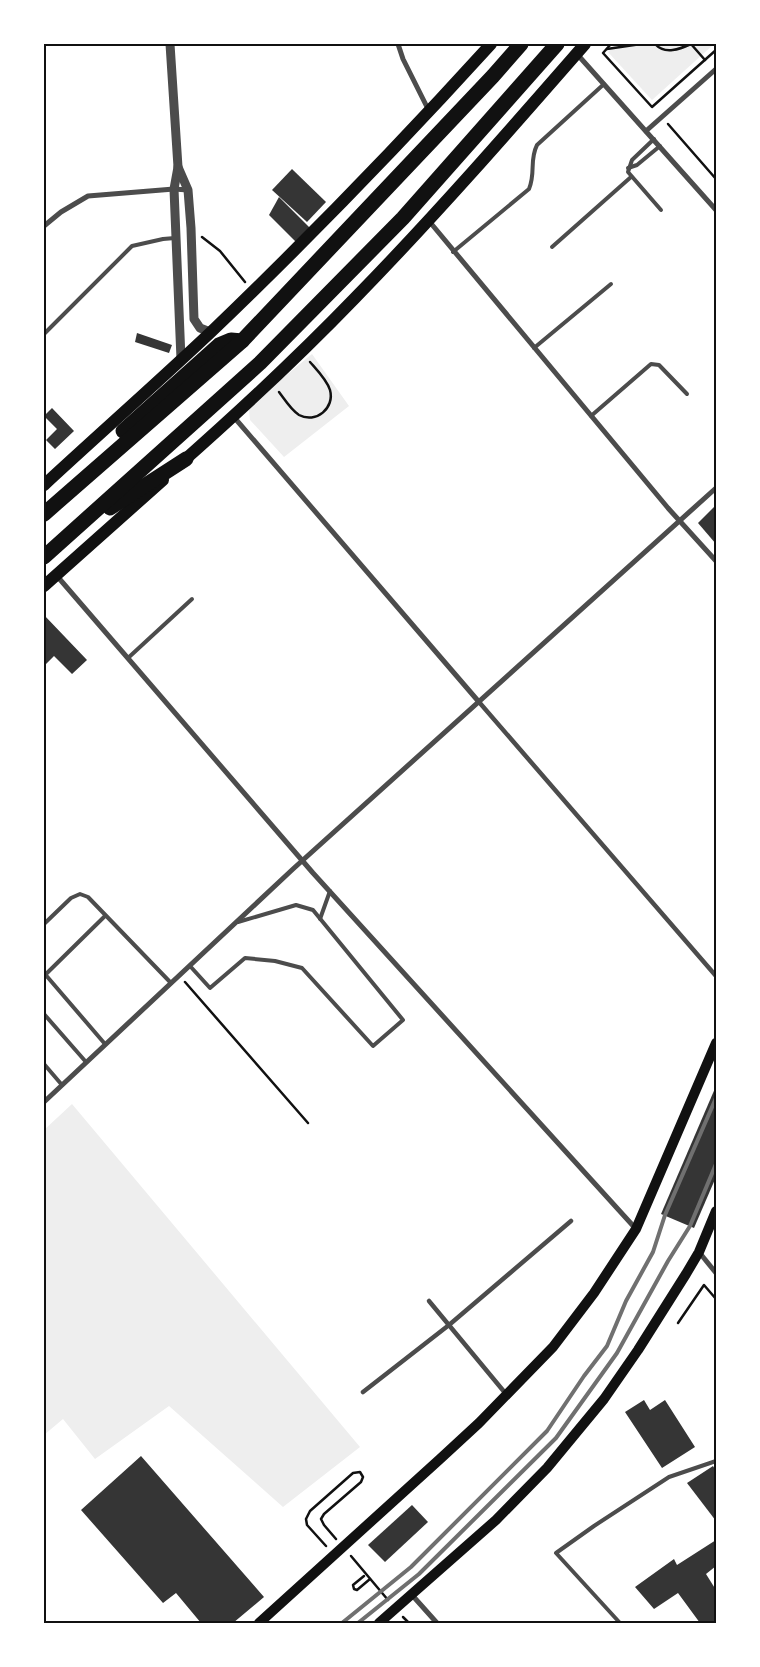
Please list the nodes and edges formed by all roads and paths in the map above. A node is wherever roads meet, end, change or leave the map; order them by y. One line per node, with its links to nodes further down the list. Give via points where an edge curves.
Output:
1 (170, 44): 23 (street)
2 (398, 44): 18 (street)
3 (491, 44): 18 (main road)
4 (509, 44): 16 (highway)
5 (521, 44): 16 (highway)
6 (557, 44): 55 (highway, via 403,218 260,363)
7 (611, 44): 12 (path)
8 (641, 44): 12 (path)
9 (655, 44): 10 (path, via 672,50)
10 (691, 44): 14 (path)
11 (581, 49): 17 (street); 31 (main road)
12 (606, 49): 14 (path, via 603,53 652,107)
13 (716, 50): 14 (path)
14 (705, 60)
15 (716, 69): 20 (street)
16 (493, 76): 41 (highway)
17 (604, 84): 20 (street); 37 (lane, via 537,145 532,154 534,179 529,189)
18 (429, 112): 39 (main road)
19 (667, 124): 26 (path)
20 (646, 131): 21 (street)
21 (654, 139): 22 (street); 24 (lane)
22 (660, 146): 24 (lane, via 637,165); 30 (street)
23 (178, 167): 27 (street); 28 (street)
24 (628, 168): 25 (lane)
25 (631, 177): 29 (lane); 35 (lane)
26 (716, 179)
27 (174, 189): 28 (street); 32 (street, via 88,196); 34 (street)
28 (188, 190): 33 (street)
29 (662, 210)
30 (716, 210)
31 (429, 221): 37 (street); 45 (main road)
32 (44, 226)
33 (191, 228): 36 (path); 39 (street, via 194,319 200,328)
34 (175, 238): 40 (lane, via 132,246); 43 (street)
35 (552, 247)
36 (220, 251)
37 (453, 252): 42 (street)
38 (610, 284): 42 (lane)
39 (210, 332): 43 (main road)
40 (44, 334)
41 (242, 341): 52 (highway, via 231,340 219,345); 53 (highway)
42 (534, 348): 48 (street)
43 (181, 359): 50 (main road)
44 (309, 361): 45 (path, via 331,391 329,406 324,412 312,418 297,414)
45 (271, 381): 47 (main road)
46 (687, 394): 48 (lane, via 659,365 651,364)
47 (233, 415): 49 (main road); 62 (street)
48 (591, 416): 54 (street)
49 (186, 459): 55 (highway); 58 (main road)
50 (44, 485)
51 (716, 488): 54 (street)
52 (44, 502)
53 (44, 514)
54 (680, 522): 57 (street); 62 (street)
55 (71, 534): 56 (highway)
56 (44, 557)
57 (716, 561)
58 (56, 575): 59 (main road); 61 (street)
59 (44, 586)
60 (192, 600): 61 (lane)
61 (128, 658): 63 (street)
62 (479, 702): 63 (street); 72 (street)
63 (303, 861): 64 (street); 67 (street)
64 (330, 891): 66 (lane); 84 (street)
65 (106, 916): 68 (lane, via 88,897 80,894 71,898); 70 (lane); 73 (lane)
66 (320, 918): 67 (lane, via 313,910 296,905); 69 (lane, via 403,1020 373,1046 302,968 245,958 210,988)
67 (236, 922): 69 (street)
68 (44, 924)
69 (190, 966): 71 (street)
70 (44, 974): 76 (lane)
71 (179, 975): 73 (street); 81 (path)
72 (716, 976)
73 (170, 983): 76 (street)
74 (44, 1014): 77 (lane)
75 (716, 1043): 84 (main road)
76 (105, 1044): 77 (street)
77 (86, 1062): 79 (street)
78 (44, 1064): 79 (lane)
79 (62, 1085): 80 (street)
80 (44, 1102)
81 (308, 1123)
82 (716, 1211): 85 (main road)
83 (571, 1221): 90 (street)
84 (636, 1229): 92 (main road, via 553,1347)
85 (699, 1252): 86 (street); 99 (main road, via 610,1390 547,1468 496,1520)
86 (716, 1273)
87 (716, 1300): 89 (path, via 704,1285)
88 (429, 1302): 90 (street)
89 (678, 1323)
90 (449, 1325): 91 (street); 92 (street)
91 (363, 1392)
92 (506, 1395): 96 (main road)
93 (716, 1461): 106 (lane, via 668,1477 556,1553)
94 (341, 1545): 96 (path, via 321,1519 361,1482 360,1472 355,1472 310,1511 306,1519 307,1525)
95 (347, 1552): 98 (path)
96 (334, 1555): 102 (main road)
97 (364, 1576): 98 (path, via 354,1589)
98 (370, 1579): 100 (path)
99 (412, 1595): 103 (main road); 105 (street)
100 (389, 1601)
101 (402, 1616): 104 (path)
102 (259, 1623)
103 (379, 1623)
104 (409, 1623)
105 (437, 1623)
106 (620, 1623)

